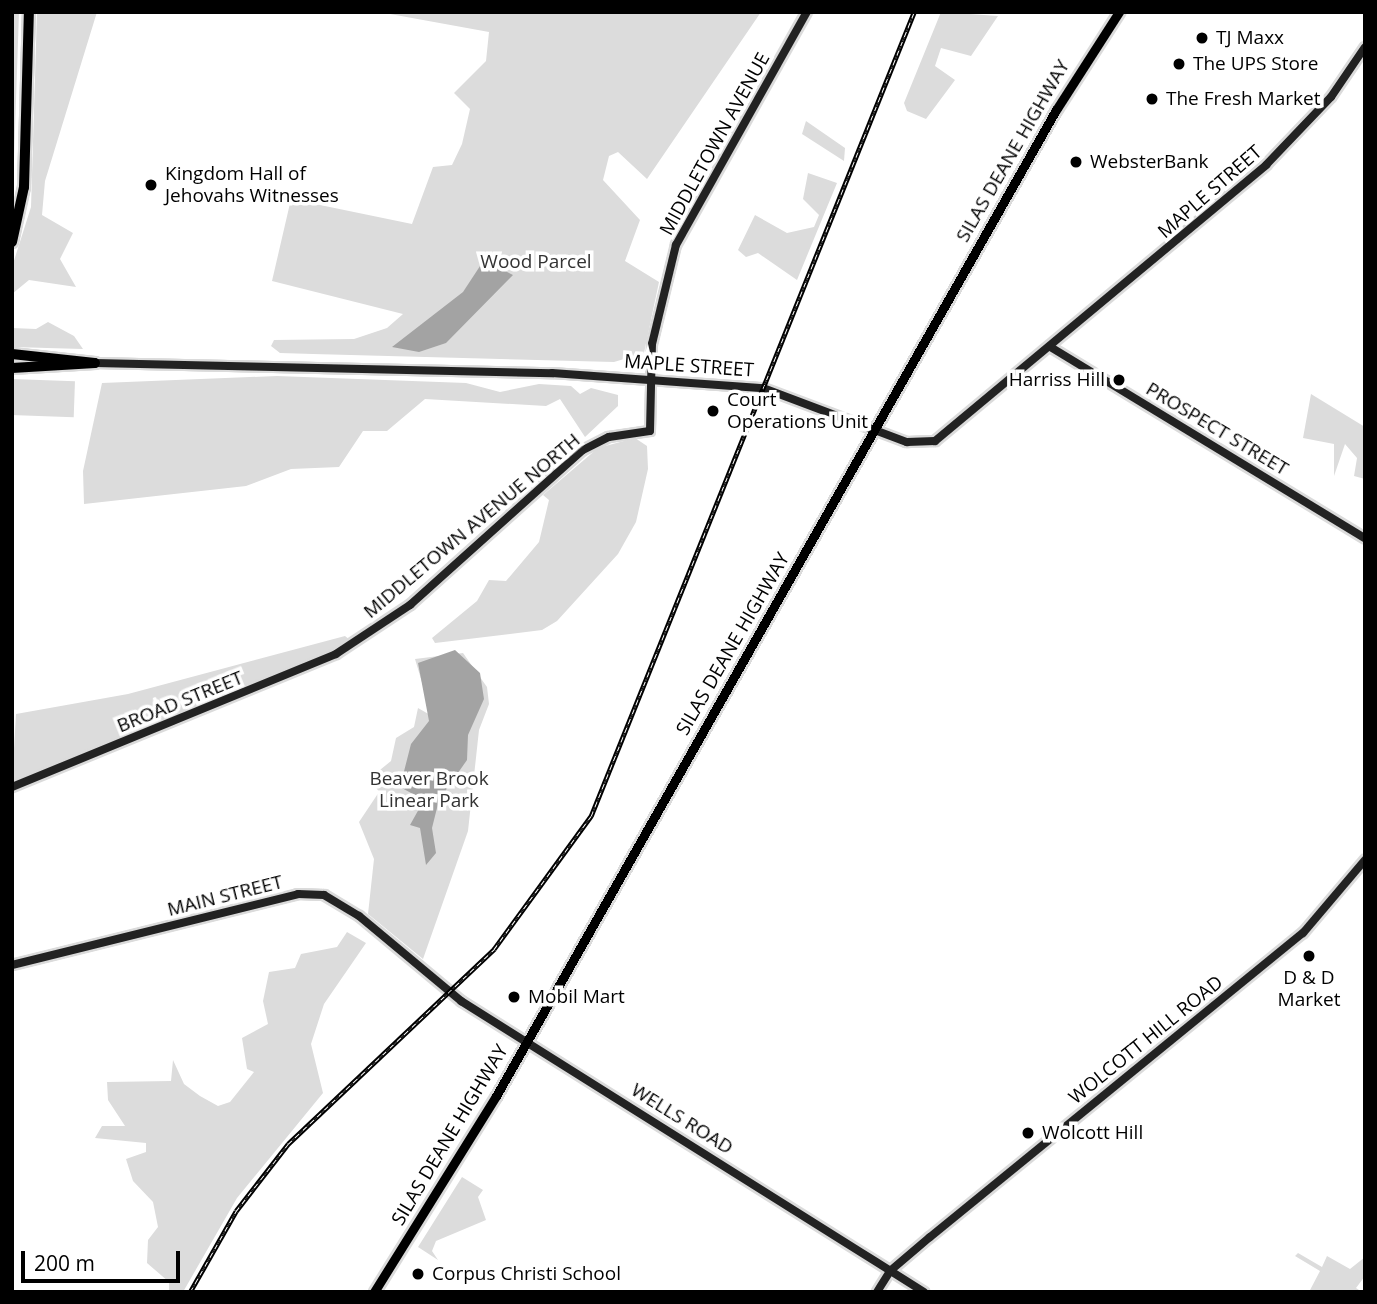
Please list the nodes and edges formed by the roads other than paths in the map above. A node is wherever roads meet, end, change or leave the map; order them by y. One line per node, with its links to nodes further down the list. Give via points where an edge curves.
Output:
1 (29, 12): 5 (highway, via 24,187)
2 (807, 12): 10 (street, MIDDLETOWN AVENUE, via 676,245)
3 (1119, 12): 11 (main road, SILAS DEANE HIGHWAY, via 1056,110)
4 (1365, 47): 6 (street, MAPLE STREET, via 1338,89 1282,150)
5 (12, 242)
6 (1052, 348): 11 (street, MAPLE STREET, via 939,439 911,443); 13 (street, PROSPECT STREET)
7 (12, 354): 8 (highway)
8 (95, 363): 9 (highway); 10 (street, MAPLE STREET)
9 (12, 368)
10 (650, 378): 11 (street, MAPLE STREET, via 775,390); 12 (street, MIDDLETOWN AVENUE)
11 (875, 428): 19 (main road, SILAS DEANE HIGHWAY)
12 (650, 431): 14 (street, MIDDLETOWN AVENUE NORTH, via 593,443 583,450 410,604)
13 (1365, 538)
14 (357, 642): 15 (street, BROAD STREET, via 301,671)
15 (12, 787)
16 (1365, 860): 20 (street, WOLCOTT HILL ROAD, via 1303,933)
17 (12, 965): 18 (street, MAIN STREET, via 316,893 349,909)
18 (424, 972): 19 (street, WELLS ROAD)
19 (527, 1042): 20 (street, WELLS ROAD); 21 (main road, SILAS DEANE HIGHWAY)
20 (890, 1271): 22 (street, WOLCOTT HILL ROAD); 23 (street, WELLS ROAD)
21 (374, 1292)
22 (877, 1292)
23 (924, 1292)

